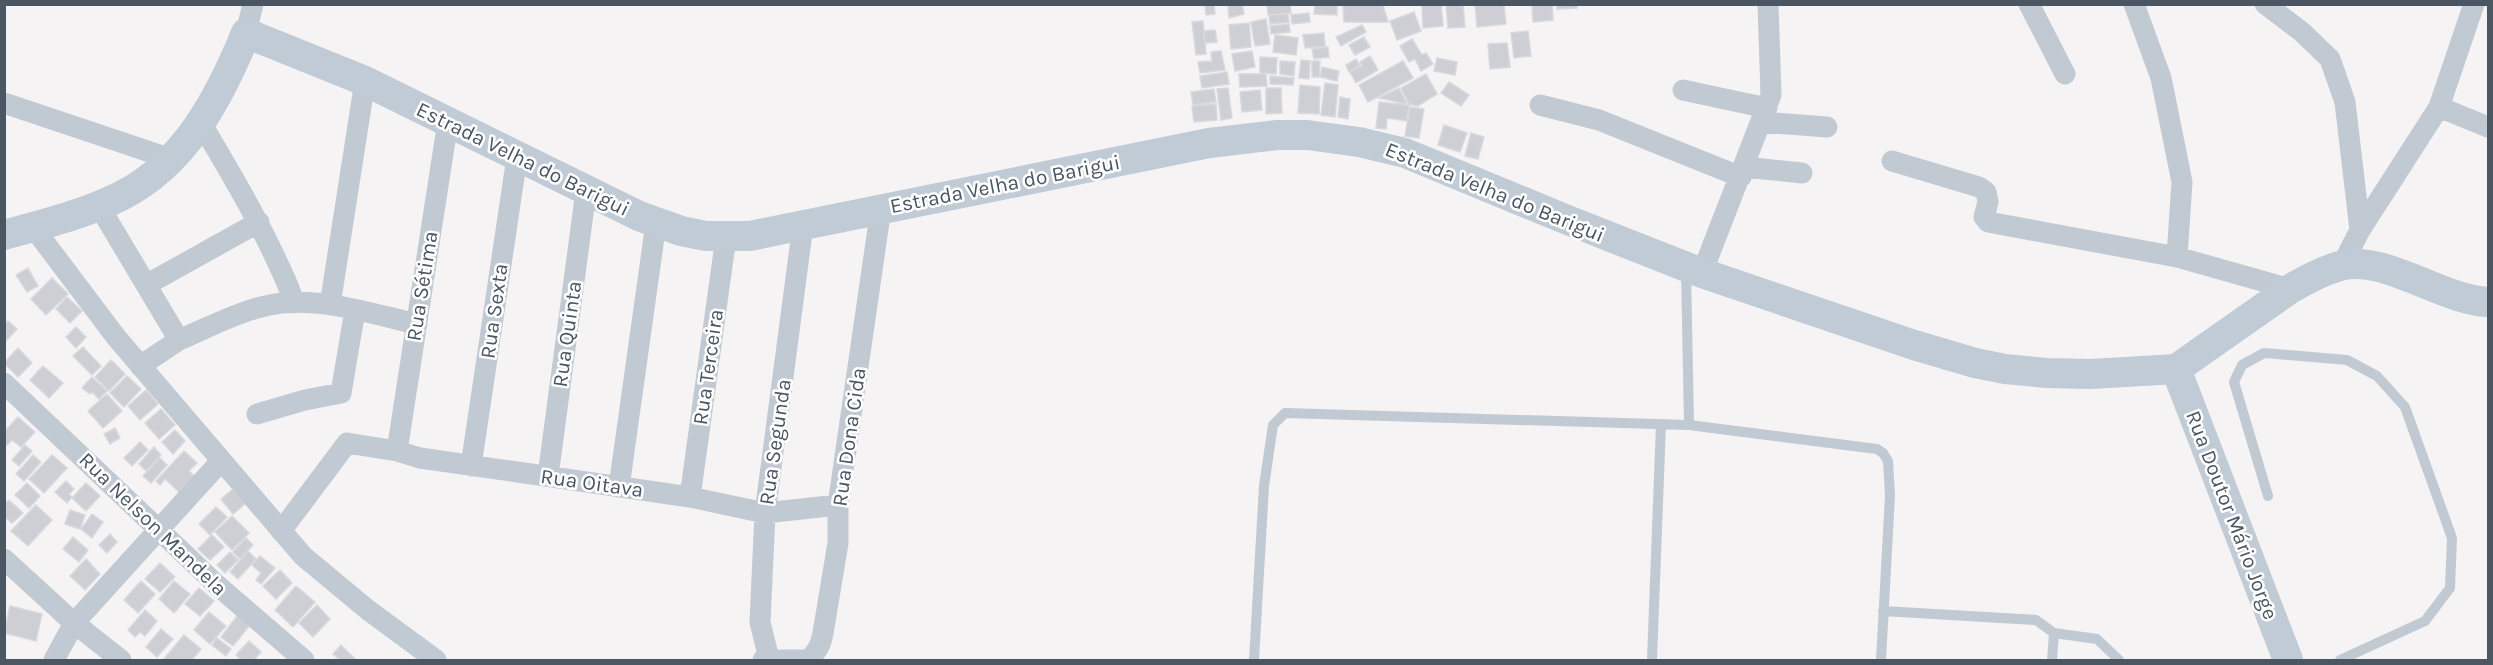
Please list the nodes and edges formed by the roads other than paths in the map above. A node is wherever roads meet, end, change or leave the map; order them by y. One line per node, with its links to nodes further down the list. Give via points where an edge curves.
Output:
1 (1768, 4): 13 (street, via 1772,81)
2 (2029, 4): 7 (street)
3 (2134, 4): 33 (street, via 2161,78 2182,182)
4 (2265, 4): 30 (street, via 2330,58 2345,102)
5 (2474, 4): 12 (street)
6 (249, 19): 8 (street, Estrada Velha do Barigui); 15 (street, via 218,94)
7 (2066, 74)
8 (365, 81): 14 (street, Estrada Velha do Barigui); 40 (street)
9 (1683, 90): 13 (street)
10 (4, 103): 19 (street)
11 (1540, 105): 21 (street, via 1599,120)
12 (2439, 107): 17 (street); 30 (street)
13 (1765, 115): 16 (street); 21 (street)
14 (448, 122): 18 (street, Estrada Velha do Barigui); 42 (street, Rua Sétima)
15 (201, 123): 19 (street); 26 (street)
16 (1827, 127)
17 (2488, 127)
18 (517, 157): 23 (street, Estrada Velha do Barigui); 52 (street, Rua Sexta)
19 (171, 159): 24 (street, via 139,186)
20 (1892, 161): 33 (street, via 1979,187 1986,192 1984,217 1988,222)
21 (1743, 172): 22 (street); 35 (street)
22 (1802, 173)
23 (586, 191): 27 (street, Estrada Velha do Barigui); 53 (street, Rua Quinta)
24 (99, 206): 29 (street); 36 (street)
25 (881, 208): 28 (street, Estrada Velha do Barigui); 35 (street, Estrada Velha do Barigui, via 1209,143 1307,135 1405,153); 57 (street, Rua Dona Cida)
26 (259, 222): 36 (street); 39 (street)
27 (656, 223): 32 (street, Estrada Velha do Barigui); 54 (street)
28 (803, 225): 32 (street, Estrada Velha do Barigui); 58 (street, Rua Segunda)
29 (33, 227): 31 (street); 44 (street)
30 (2360, 230): 34 (street)
31 (4, 235)
32 (726, 237): 56 (street, Rua Terceira)
33 (2177, 257): 37 (street)
34 (2342, 266): 37 (street); 38 (street, via 2371,266 2470,301)
35 (1694, 270): 45 (street, Estrada Velha do Barigui, via 1914,345 1985,365 2091,374); 49 (lane)
36 (146, 285): 43 (street)
37 (2290, 290): 45 (street)
38 (2488, 302)
39 (295, 303): 40 (street); 43 (street, via 261,307)
40 (330, 305): 41 (street)
41 (355, 310): 42 (street); 47 (street, via 341,393)
42 (417, 324): 50 (street, Rua Sétima)
43 (179, 340): 44 (street)
44 (140, 366): 51 (street)
45 (2176, 369): 76 (street, Rua Doutor Mário Jorge)
46 (4, 383): 59 (street, Rua Nelson Mandela)
47 (257, 414)
48 (1661, 424): 49 (lane); 71 (lane, via 1285,413 1273,424 1264,486); 72 (lane)
49 (1689, 425): 62 (lane, via 1877,449 1883,453 1888,461 1890,495)
50 (397, 451): 52 (street, Rua Oitava); 60 (street, Rua Oitava, via 347,442)
51 (221, 461): 59 (street); 60 (street)
52 (471, 466): 53 (street, Rua Oitava)
53 (548, 477): 54 (street, Rua Oitava)
54 (620, 487): 56 (street, Rua Oitava)
55 (2268, 496): 77 (lane, via 2234,382 2242,365 2264,353 2348,360 2377,376 2405,407 2452,538 2450,588 2425,621)
56 (690, 497): 58 (street, Rua Oitava)
57 (838, 505): 58 (street, Rua Oitava); 70 (street, Rua Dona Cida, via 838,543 823,633 815,655)
58 (765, 513): 69 (street, Rua Segunda, via 760,622)
59 (158, 528): 63 (street); 67 (street, Rua Nelson Mandela, via 254,619)
60 (281, 531): 68 (street, via 331,581)
61 (4, 559): 63 (street)
62 (1884, 611): 64 (lane, via 2036,620); 73 (lane)
63 (74, 623): 65 (street); 66 (street)
64 (2054, 633): 74 (lane); 75 (lane, via 2097,639)
65 (54, 660)
66 (121, 660)
67 (304, 660)
68 (436, 660)
69 (766, 660): 70 (street)
70 (808, 660)
71 (1254, 660)
72 (1652, 660)
73 (1881, 660)
74 (2052, 660)
75 (2119, 660)
76 (2288, 660)
77 (2340, 660)

